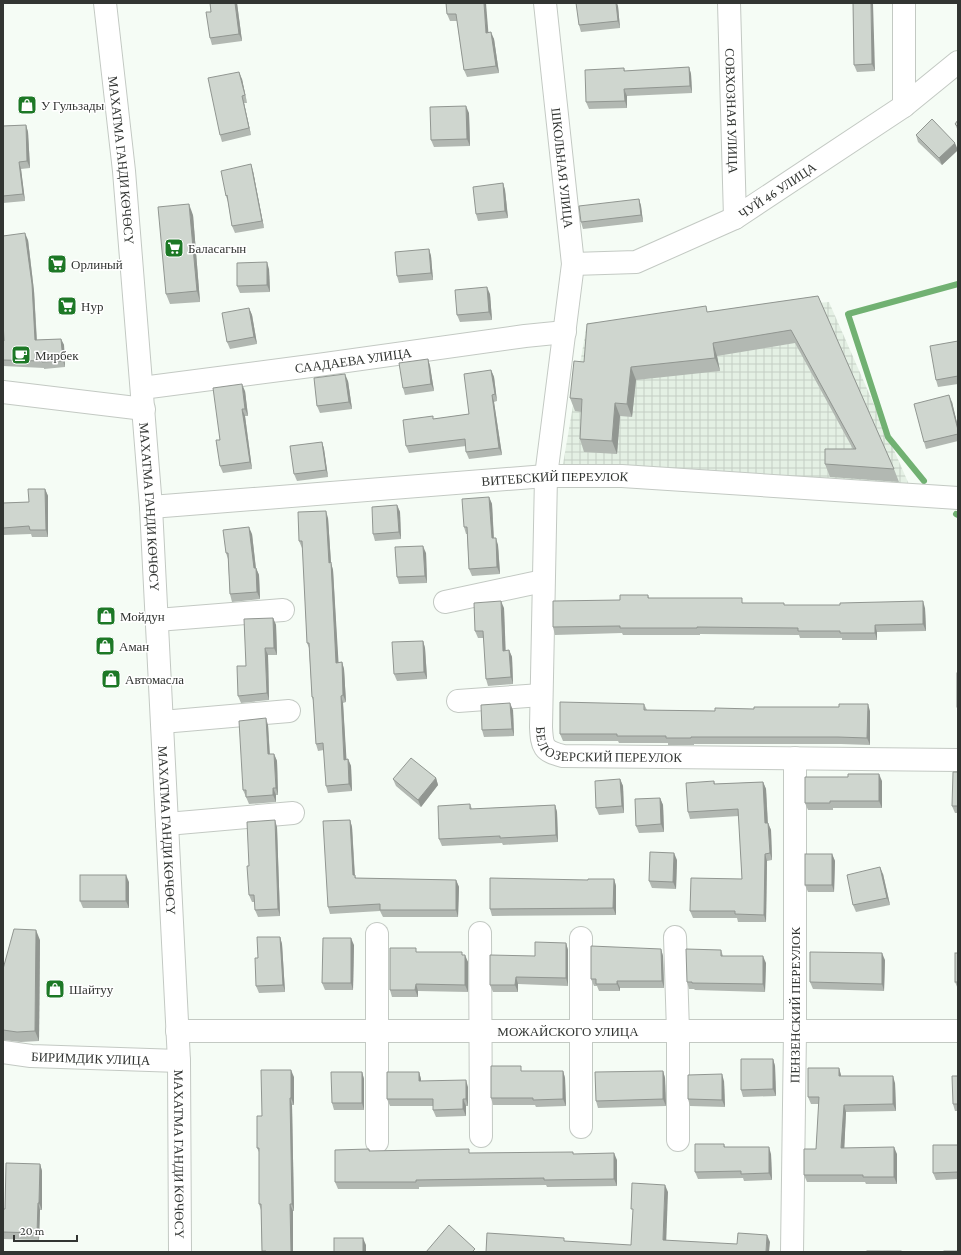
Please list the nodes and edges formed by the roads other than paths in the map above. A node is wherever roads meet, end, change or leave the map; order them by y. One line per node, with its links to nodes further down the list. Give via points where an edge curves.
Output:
1 (105, 3): 10 (street, МАХАТМА ГАНДИ КӨЧӨСҮ, via 124,171)
2 (545, 3): 8 (street, ШКОЛЬНАЯ УЛИЦА)
3 (729, 3): 7 (street, СОВХОЗНАЯ УЛИЦА)
4 (904, 3): 6 (street)
5 (958, 62): 6 (street, ЧУЙ 46 УЛИЦА)
6 (904, 106): 7 (street, ЧУЙ 46 УЛИЦА)
7 (735, 218): 8 (street, ЧУЙ 46 УЛИЦА, via 636,262)
8 (573, 264): 9 (street, ШКОЛЬНАЯ УЛИЦА)
9 (565, 332): 10 (street, СААДАЕВА УЛИЦА); 13 (street, БЕЛОЗЕРСКИЙ ПЕРЕУЛОК)
10 (142, 388): 12 (street, МАХАТМА ГАНДИ КӨЧӨСҮ)
11 (3, 392): 12 (street)
12 (144, 409): 15 (street, МАХАТМА ГАНДИ КӨЧӨСҮ)
13 (546, 476): 14 (street, ВИТЕБСКИЙ ПЕРЕУЛОК, via 622,476); 15 (street, ВИТЕБСКИЙ ПЕРЕУЛОК); 16 (street, БЕЛОЗЕРСКИЙ ПЕРЕУЛОК)
14 (958, 498)
15 (151, 507): 19 (street, МАХАТМА ГАНДИ КӨЧӨСҮ)
16 (543, 581): 17 (street); 20 (street, БЕЛОЗЕРСКИЙ ПЕРЕУЛОК)
17 (445, 602)
18 (283, 610): 19 (street)
19 (157, 620): 23 (street, МАХАТМА ГАНДИ КӨЧӨСҮ)
20 (541, 695): 21 (street); 24 (street, БЕЛОЗЕРСКИЙ ПЕРЕУЛОК, via 541,742 549,752 563,756)
21 (458, 701)
22 (288, 711): 23 (street)
23 (162, 722): 27 (street, МАХАТМА ГАНДИ КӨЧӨСҮ)
24 (795, 758): 25 (street, БЕЛОЗЕРСКИЙ ПЕРЕУЛОК); 33 (street, ПЕНЗЕНСКИЙ ПЕРЕУЛОК)
25 (958, 760)
26 (293, 813): 27 (street)
27 (167, 824): 34 (street, МАХАТМА ГАНДИ КӨЧӨСҮ)
28 (377, 934): 35 (street)
29 (480, 934): 36 (street)
30 (676, 937): 32 (street)
31 (581, 938): 37 (street)
32 (678, 1030): 33 (street, МОЖАЙСКОГО УЛИЦА); 37 (street, МОЖАЙСКОГО УЛИЦА); 43 (street)
33 (795, 1030): 38 (street, МОЖАЙСКОГО УЛИЦА); 46 (street, ПЕНЗЕНСКИЙ ПЕРЕУЛОК)
34 (177, 1031): 35 (street, МОЖАЙСКОГО УЛИЦА); 40 (street, МАХАТМА ГАНДИ КӨЧӨСҮ)
35 (376, 1031): 36 (street, МОЖАЙСКОГО УЛИЦА); 44 (street)
36 (481, 1031): 37 (street, МОЖАЙСКОГО УЛИЦА); 42 (street)
37 (581, 1031): 41 (street)
38 (958, 1031)
39 (3, 1052): 40 (street, БИРИМДИК УЛИЦА, via 31,1056)
40 (179, 1062): 45 (street, МАХАТМА ГАНДИ КӨЧӨСҮ)
41 (581, 1127)
42 (481, 1136)
43 (678, 1140)
44 (377, 1142)
45 (180, 1252)
46 (792, 1252)

